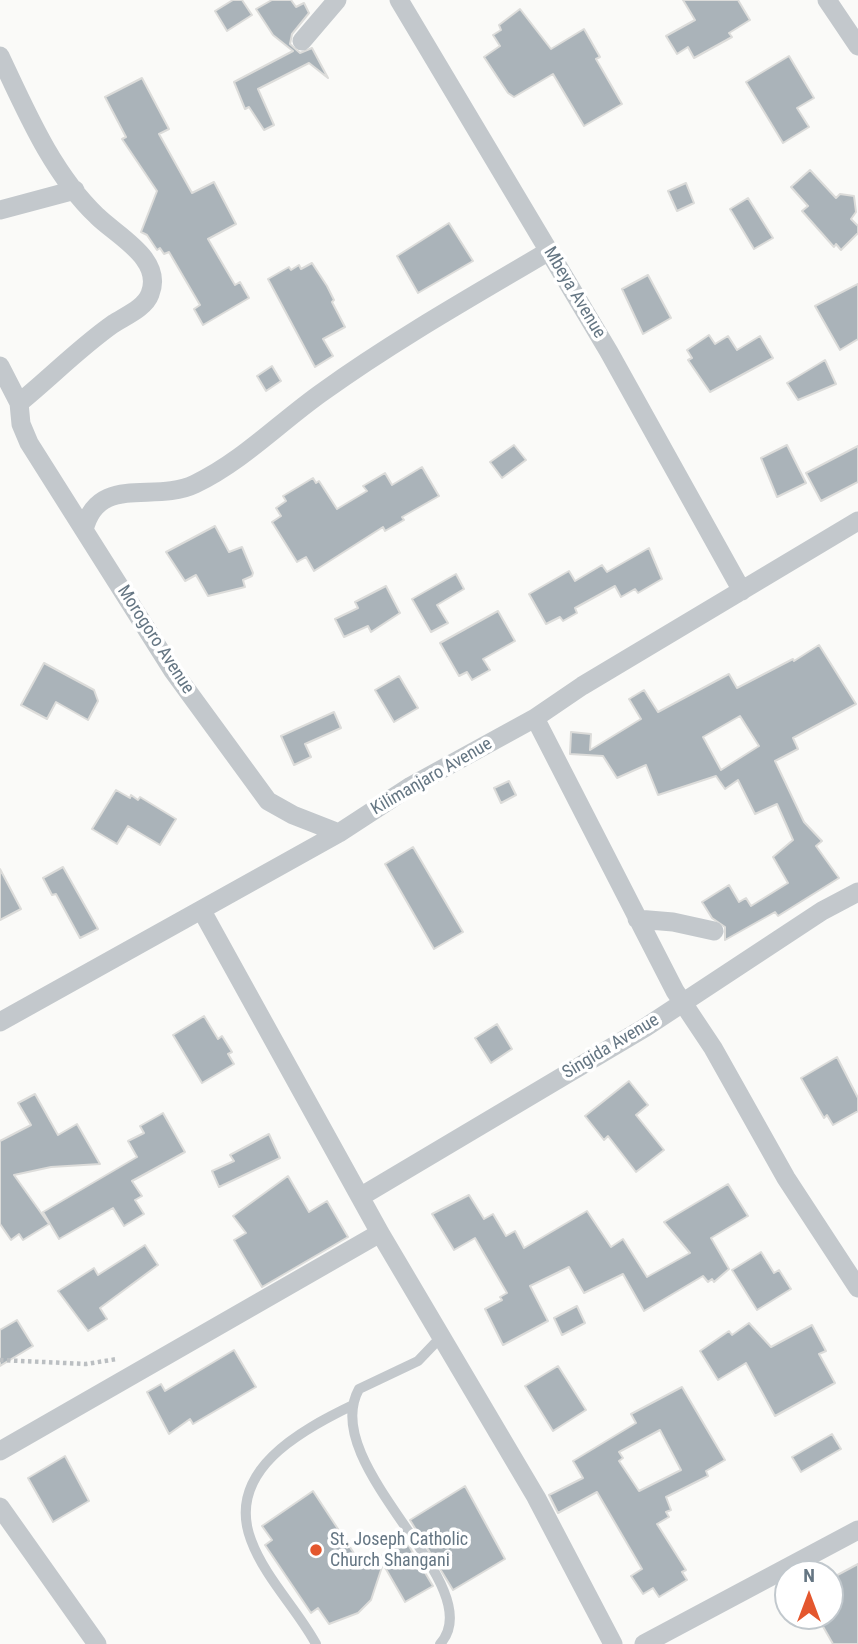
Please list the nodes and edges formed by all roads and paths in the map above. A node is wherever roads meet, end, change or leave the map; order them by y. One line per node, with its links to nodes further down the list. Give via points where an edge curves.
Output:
1 (337, 0): 4 (street)
2 (399, 0): 9 (street, Mbeya Avenue)
3 (827, 0): 5 (street)
4 (302, 41)
5 (858, 46)
6 (0, 56): 7 (street, via 29,118)
7 (75, 190): 8 (street); 11 (street, via 98,218 147,262 151,292)
8 (0, 210)
9 (549, 251): 13 (street, via 332,385 217,472 171,492 108,497 93,506); 14 (street, Mbeya Avenue)
10 (0, 366): 11 (street, Morogoro Avenue)
11 (19, 403): 13 (street, Morogoro Avenue, via 29,443)
12 (858, 522): 14 (street, Kilimanjaro Avenue)
13 (84, 530): 16 (street, Morogoro Avenue, via 173,671 268,801)
14 (742, 591): 15 (street, Kilimanjaro Avenue)
15 (535, 718): 16 (street, Kilimanjaro Avenue, via 411,786); 19 (street)
16 (339, 833): 18 (street, Kilimanjaro Avenue)
17 (858, 892): 21 (street, Singida Avenue)
18 (202, 911): 22 (street, Kilimanjaro Avenue); 23 (street)
19 (637, 919): 20 (street); 21 (street)
20 (714, 931)
21 (684, 1001): 23 (street, Singida Avenue); 25 (street, via 786,1178)
22 (0, 1022)
23 (360, 1197): 24 (street)
24 (380, 1233): 26 (street); 30 (street)
25 (858, 1288)
26 (442, 1337): 29 (lane, via 418,1362 359,1389); 36 (street, via 536,1497)
27 (130, 1357): 28 (path, via 86,1364)
28 (0, 1360)
29 (352, 1405): 34 (lane, via 280,1450 259,1470 247,1496 250,1538); 35 (lane, via 357,1449 442,1588 450,1622)
30 (0, 1451)
31 (0, 1507): 33 (street)
32 (858, 1530): 37 (street)
33 (97, 1644)
34 (316, 1644)
35 (440, 1644)
36 (613, 1644)
37 (644, 1644)

